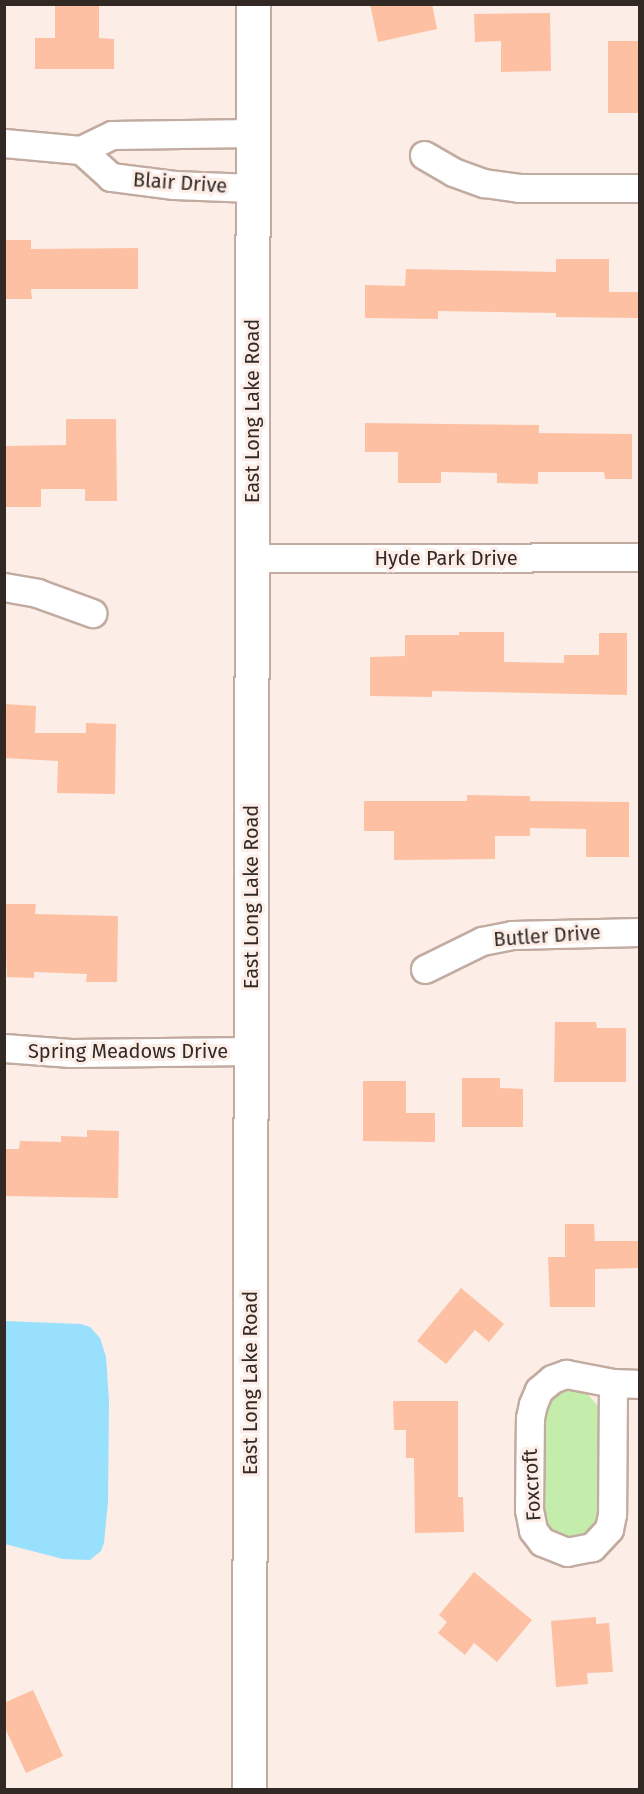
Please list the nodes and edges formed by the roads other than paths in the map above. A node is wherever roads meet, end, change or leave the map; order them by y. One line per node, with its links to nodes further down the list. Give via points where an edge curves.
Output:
1 (253, 4): 2 (main road, East Long Lake Road)
2 (253, 133): 4 (street, via 112,135); 6 (main road, East Long Lake Road)
3 (4, 143): 4 (street)
4 (81, 150): 6 (street, Blair Drive, via 111,177 174,185)
5 (424, 155): 7 (street, via 453,172 484,183 519,188)
6 (252, 188): 9 (main road, East Long Lake Road)
7 (639, 188)
8 (639, 557): 9 (street, Hyde Park Drive)
9 (252, 558): 15 (main road, East Long Lake Road)
10 (4, 587): 11 (street, via 37,593)
11 (92, 613)
12 (639, 932): 13 (street, Butler Drive, via 512,935 482,941)
13 (425, 969)
14 (4, 1048): 15 (street, Spring Meadows Drive, via 71,1053)
15 (251, 1051): 18 (main road, East Long Lake Road)
16 (613, 1383): 16 (street, Foxcroft, via 566,1374 552,1379 533,1404 529,1510 533,1530 553,1548 582,1551 602,1539 609,1528); 17 (street, Foxcroft)
17 (639, 1384)
18 (249, 1790)

